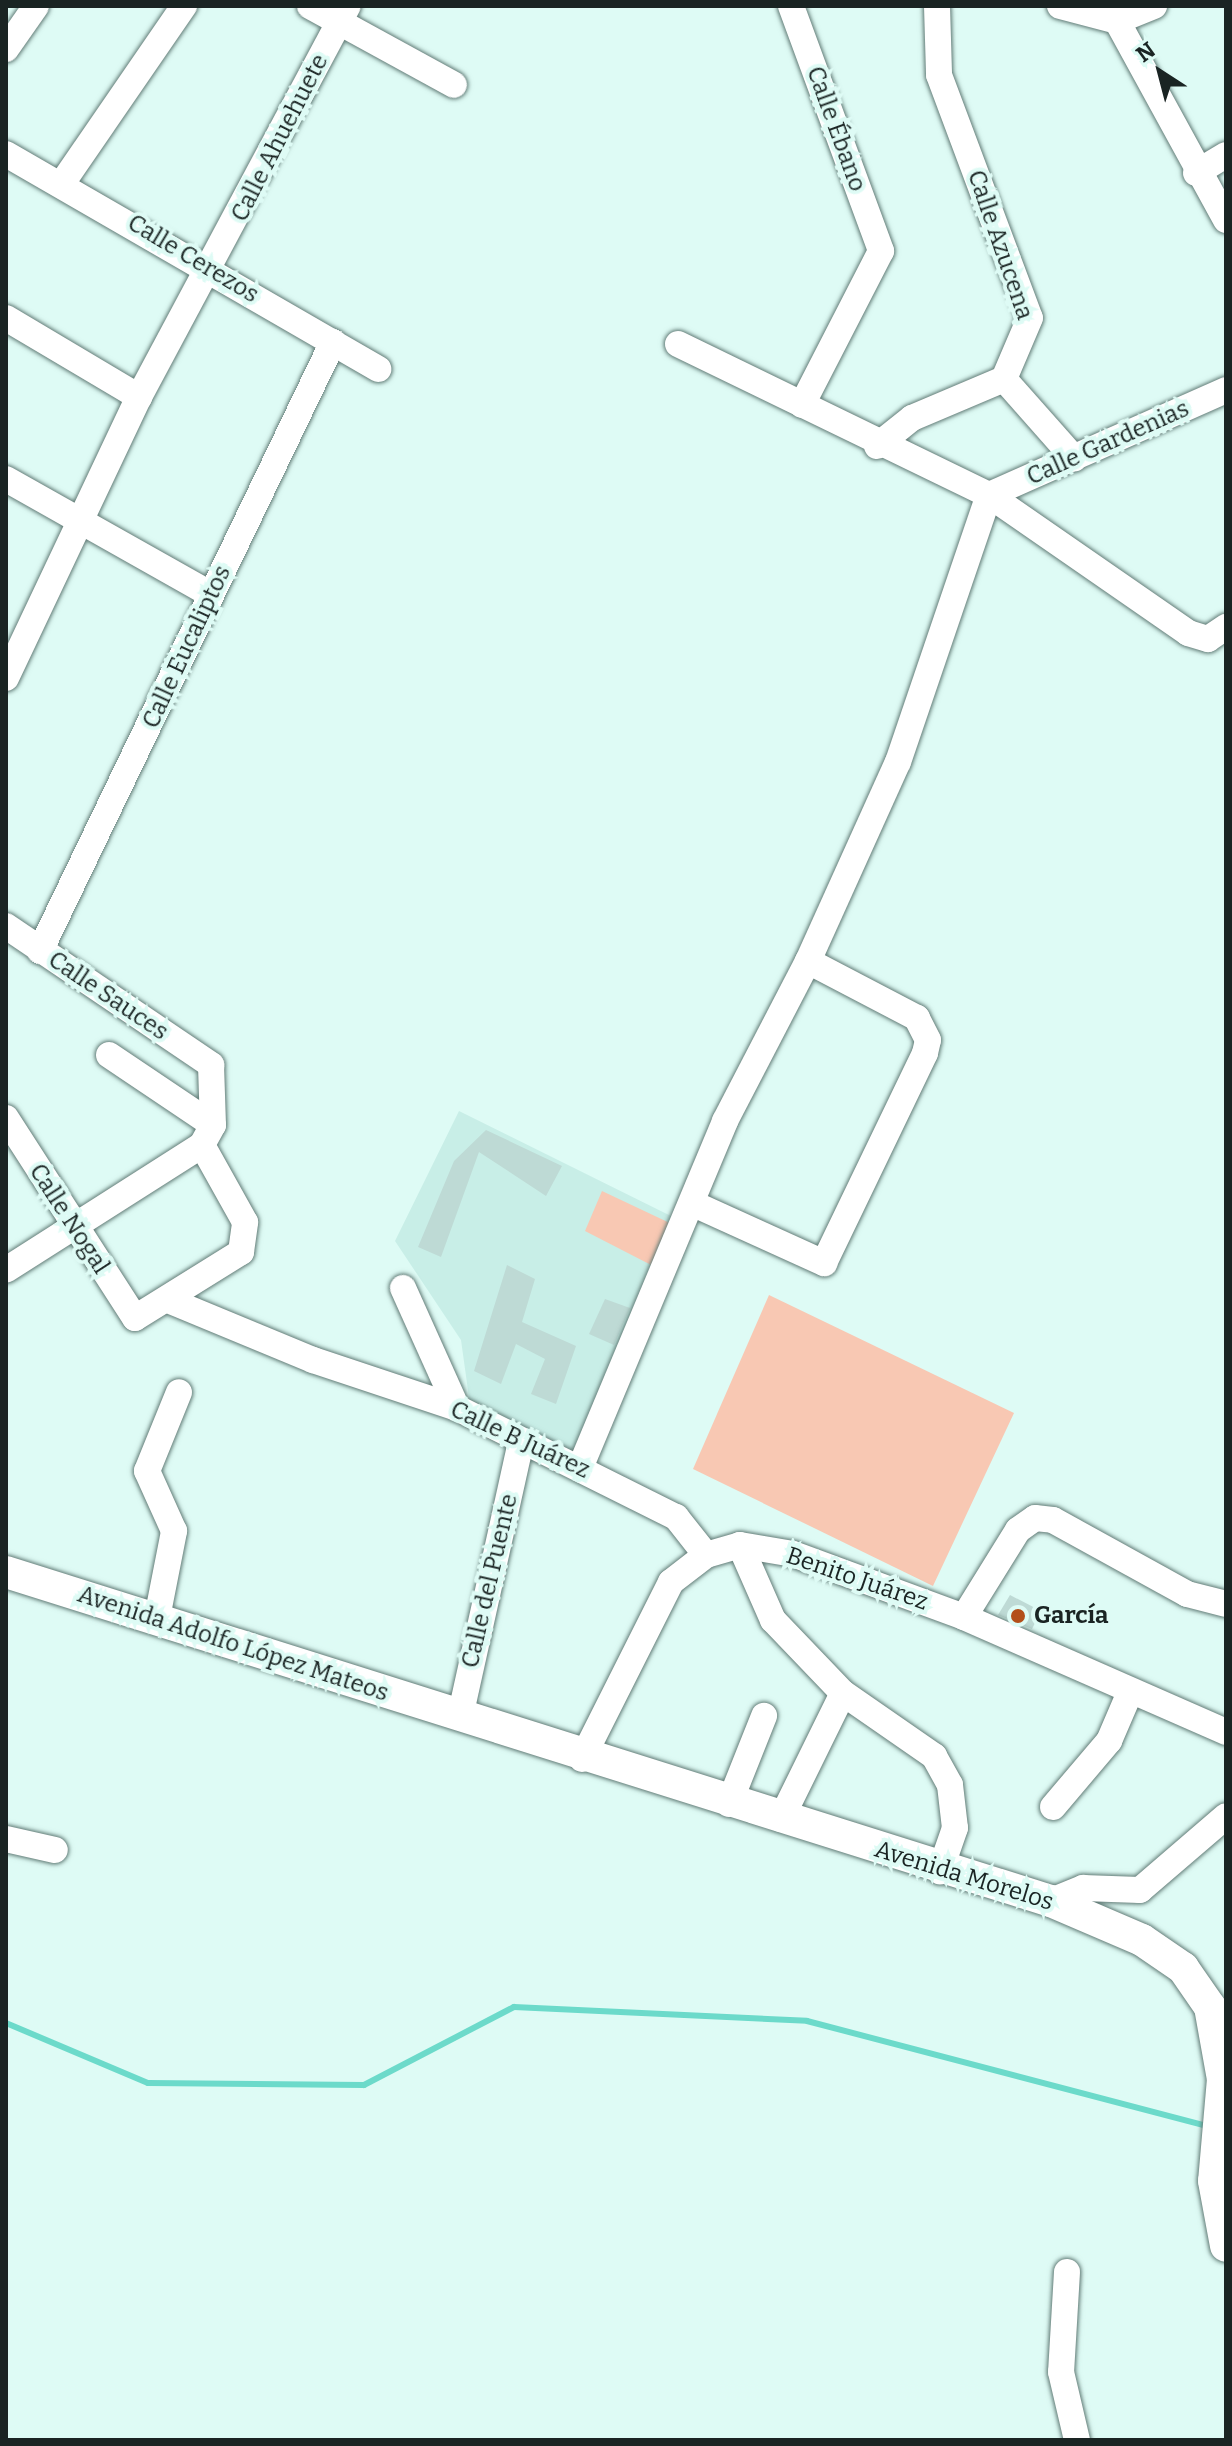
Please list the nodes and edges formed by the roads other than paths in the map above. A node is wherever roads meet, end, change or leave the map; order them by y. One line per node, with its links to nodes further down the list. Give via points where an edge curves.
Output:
1 (36, 6): 10 (street)
2 (184, 6): 15 (street)
3 (310, 6): 8 (street)
4 (791, 6): 25 (street, Calle Ébano, via 881,251)
5 (937, 6): 22 (street, Calle Azucena, via 939,75 1030,318)
6 (1060, 6): 9 (street)
7 (1154, 6): 9 (street)
8 (343, 14): 11 (street); 17 (street, Calle Ahuehuete)
9 (1117, 21): 14 (street)
10 (6, 49)
11 (454, 85)
12 (6, 154): 15 (street, Calle Cerezos)
13 (1226, 155): 14 (street)
14 (1196, 173): 16 (street)
15 (63, 182): 17 (street, Calle Cerezos)
16 (1226, 220)
17 (212, 270): 19 (street, Calle Cerezos); 24 (street, Calle Ahuehuete)
18 (6, 318): 24 (street)
19 (333, 342): 21 (street, Calle Cerezos); 31 (street, Calle Eucaliptos)
20 (678, 344): 25 (street)
21 (378, 369)
22 (1004, 379): 26 (street, via 912,418); 27 (street)
23 (1226, 390): 27 (street, Calle Gardenias)
24 (139, 397): 30 (street, Calle Ahuehuete)
25 (802, 405): 26 (street)
26 (877, 446): 29 (street)
27 (1074, 458): 29 (street, Calle Gardenias)
28 (6, 479): 30 (street)
29 (989, 495): 32 (street, via 1188,633); 36 (street, via 898,762)
30 (80, 523): 31 (street); 33 (street, Calle Ahuehuete)
31 (210, 594): 35 (street, Calle Eucaliptos)
32 (1217, 633)
33 (6, 678)
34 (6, 926): 35 (street, Calle Sauces)
35 (40, 951): 39 (street, Calle Sauces, via 211,1065)
36 (808, 961): 40 (street, via 725,1121); 40 (street, via 917,1018 928,1040 925,1053 824,1263)
37 (109, 1055): 39 (street)
38 (6, 1118): 41 (street, Calle Nogal)
39 (208, 1135): 41 (street); 44 (street, via 247,1237 241,1252)
40 (696, 1205): 48 (street)
41 (72, 1227): 42 (street); 44 (street, Calle Nogal, via 135,1318)
42 (6, 1270)
43 (403, 1288): 46 (street)
44 (168, 1300): 46 (street, Calle B Juárez, via 313,1360)
45 (179, 1392): 54 (street, via 147,1471 174,1531)
46 (457, 1408): 47 (street, Calle B Juárez)
47 (520, 1446): 48 (street, Calle B Juárez); 58 (street, Calle del Puente)
48 (580, 1468): 50 (street, Calle B Juárez, via 676,1517)
49 (740, 1545): 50 (street, Benito Juárez); 53 (street, Benito Juárez, via 793,1554); 56 (street, via 773,1620)
50 (706, 1555): 60 (street, Benito Juárez, via 671,1582)
51 (6, 1572): 54 (main road, Avenida Adolfo López Mateos)
52 (1226, 1604): 53 (street, via 1187,1594 1053,1520 1035,1518 1018,1530)
53 (964, 1617): 55 (street, Benito Juárez)
54 (157, 1618): 58 (main road, Avenida Adolfo López Mateos)
55 (1130, 1692): 59 (street, Benito Juárez); 62 (street, via 1109,1741)
56 (843, 1693): 64 (street); 67 (street, via 934,1756 950,1785 955,1828)
57 (764, 1716): 61 (street)
58 (460, 1717): 60 (main road, Avenida Morelos)
59 (1226, 1732)
60 (582, 1759): 61 (main road, Avenida Morelos)
61 (729, 1804): 64 (main road, Avenida Morelos)
62 (1053, 1807)
63 (1226, 1816): 68 (street, via 1140,1890 1083,1888)
64 (781, 1819): 67 (main road, Avenida Morelos)
65 (6, 1839): 66 (street)
66 (55, 1850)
67 (940, 1871): 68 (main road, Avenida Morelos)
68 (1051, 1901): 69 (main road, Avenida Morelos, via 1142,1940 1183,1968 1210,2007 1223,2079 1214,2181)
69 (1226, 2246)
70 (1067, 2272): 71 (street, via 1061,2372)
71 (1077, 2440)

